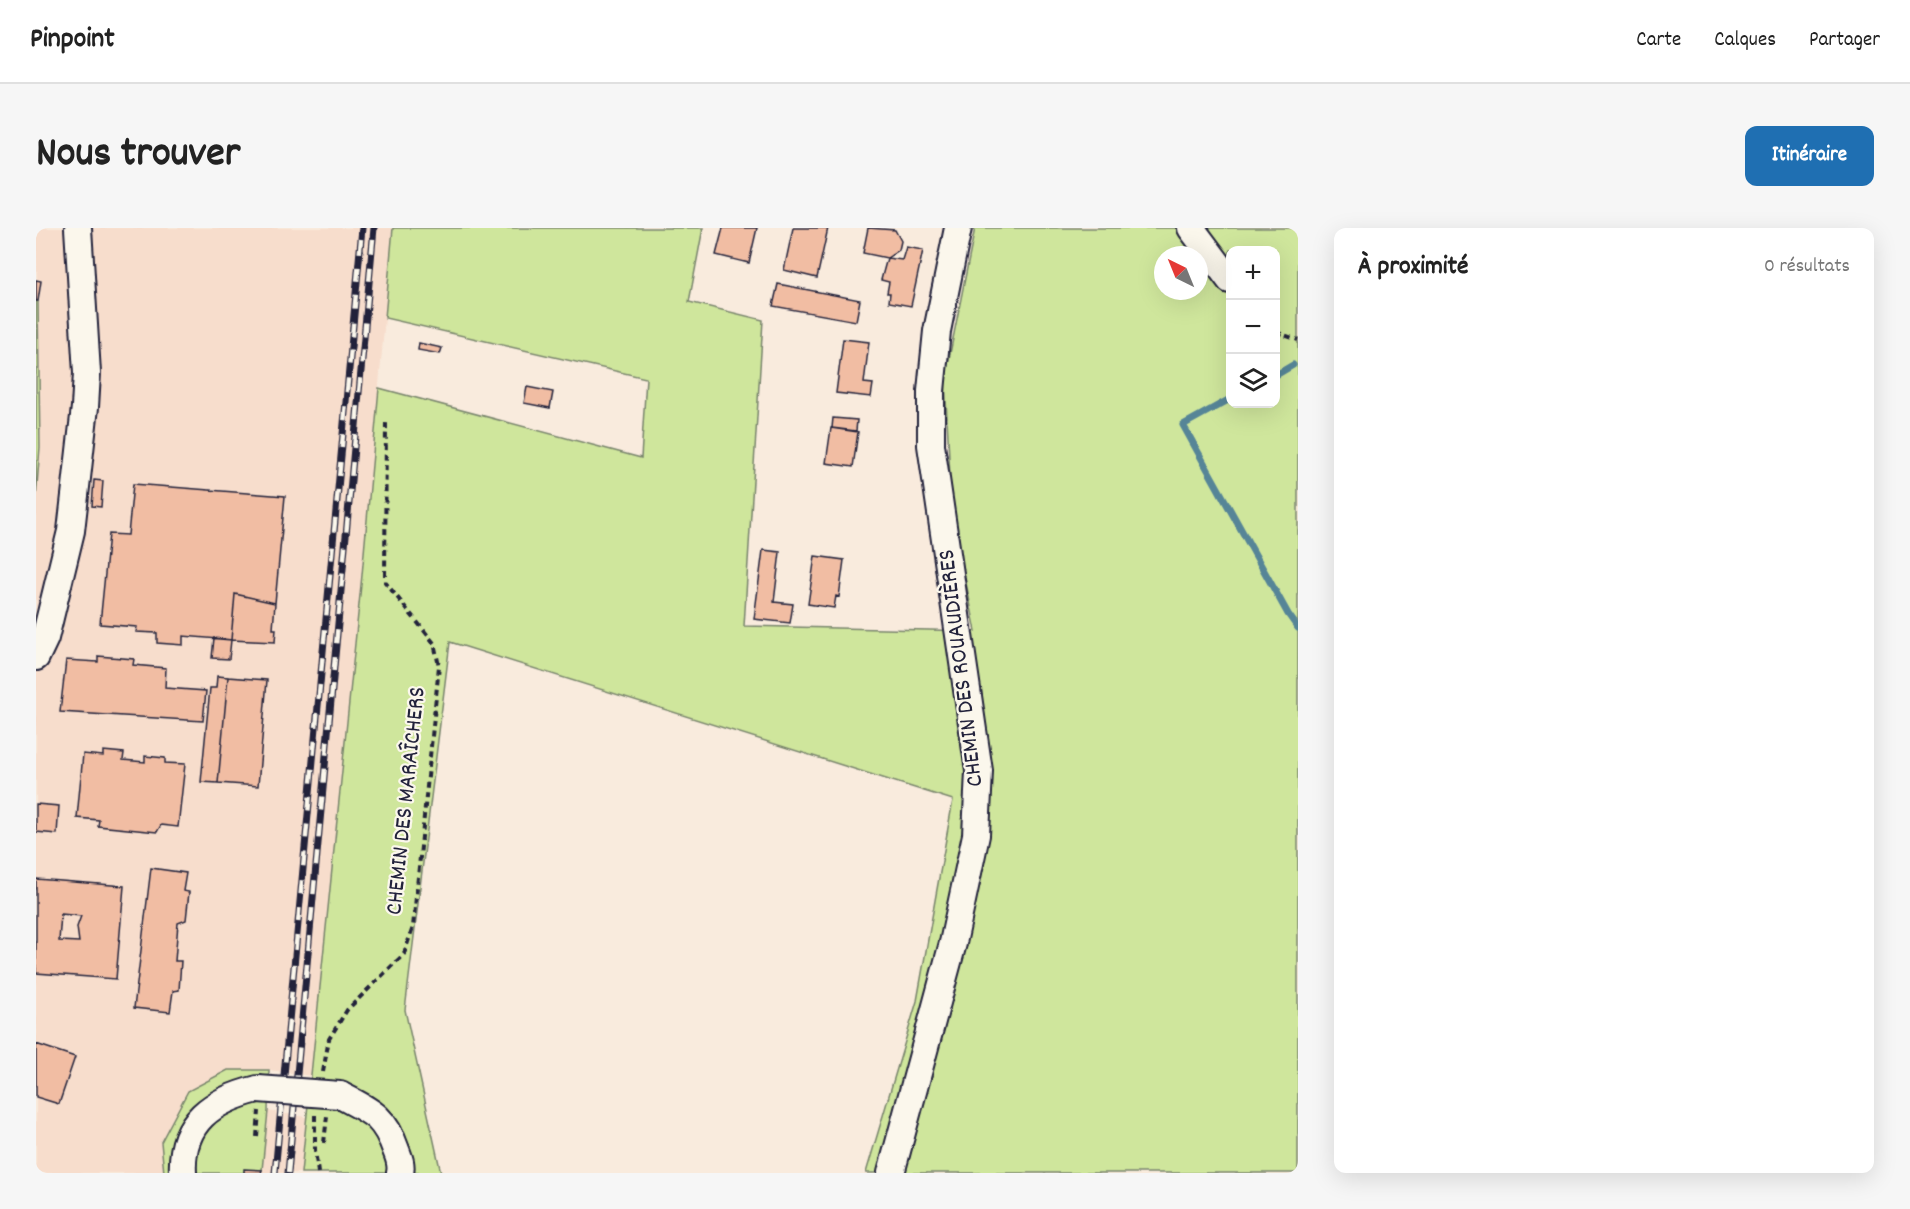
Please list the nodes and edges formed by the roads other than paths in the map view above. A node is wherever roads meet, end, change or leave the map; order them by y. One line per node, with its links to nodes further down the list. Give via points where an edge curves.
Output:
1 (78, 228): 5 (street, via 87,373 85,407 71,531 45,638)
2 (958, 228): 8 (street, CHEMIN DES ROUAUDIÈRES, via 937,331 931,445 979,771 976,835 953,943)
3 (1191, 228): 4 (street)
4 (1226, 275)
5 (36, 657)
6 (183, 1173): 7 (street, bridge, via 188,1139 197,1121 211,1107 233,1095 258,1089 330,1087 376,1114 390,1134 402,1166)
7 (400, 1173)
8 (891, 1173)

